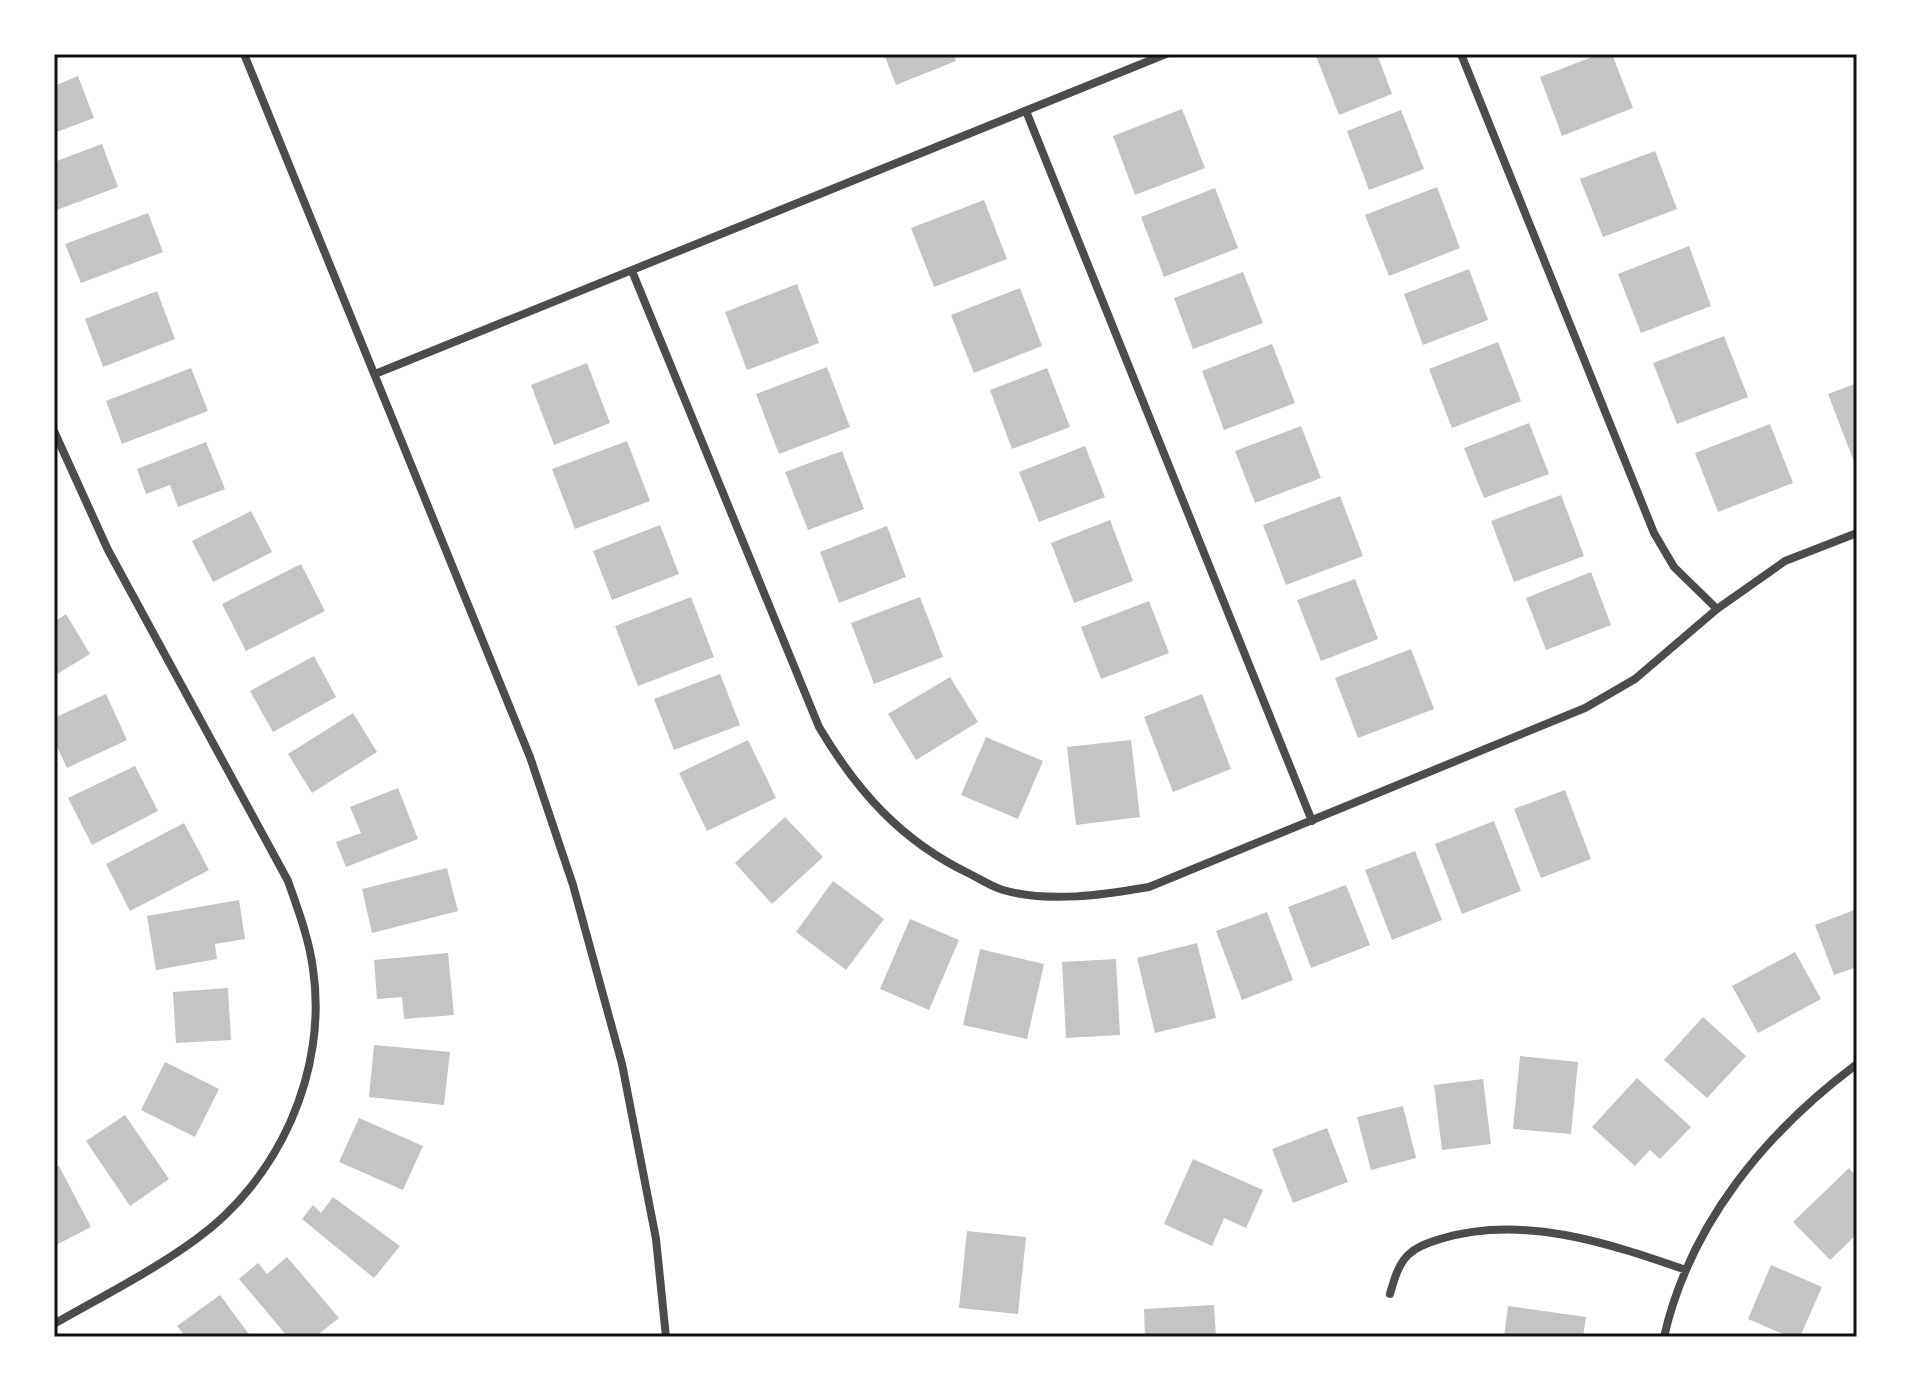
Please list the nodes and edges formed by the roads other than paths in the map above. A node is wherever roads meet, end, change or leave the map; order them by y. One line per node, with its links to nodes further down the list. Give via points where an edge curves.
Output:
1 (244, 54): 6 (street)
2 (1166, 54): 4 (street)
3 (1461, 54): 9 (street, via 1654,533 1674,567)
4 (1026, 111): 5 (street); 10 (street)
5 (632, 271): 6 (street); 10 (street, via 819,727 872,805 914,843 1003,890 1097,896 1149,887)
6 (375, 374): 15 (street, via 530,757 573,885 622,1064 656,1239)
7 (54, 431): 14 (street, via 108,550 288,881 314,971 315,1025 297,1108 276,1151 240,1200 197,1239)
8 (1857, 533): 9 (street, via 1785,561)
9 (1717, 609): 10 (street, via 1635,679 1585,708)
10 (1312, 821)
11 (1857, 1064): 12 (street, via 1812,1097 1759,1152 1728,1193)
12 (1686, 1270): 13 (street, via 1615,1245 1559,1233 1459,1233 1406,1256); 16 (street)
13 (1390, 1294)
14 (54, 1324)
15 (666, 1337)
16 (1664, 1337)

